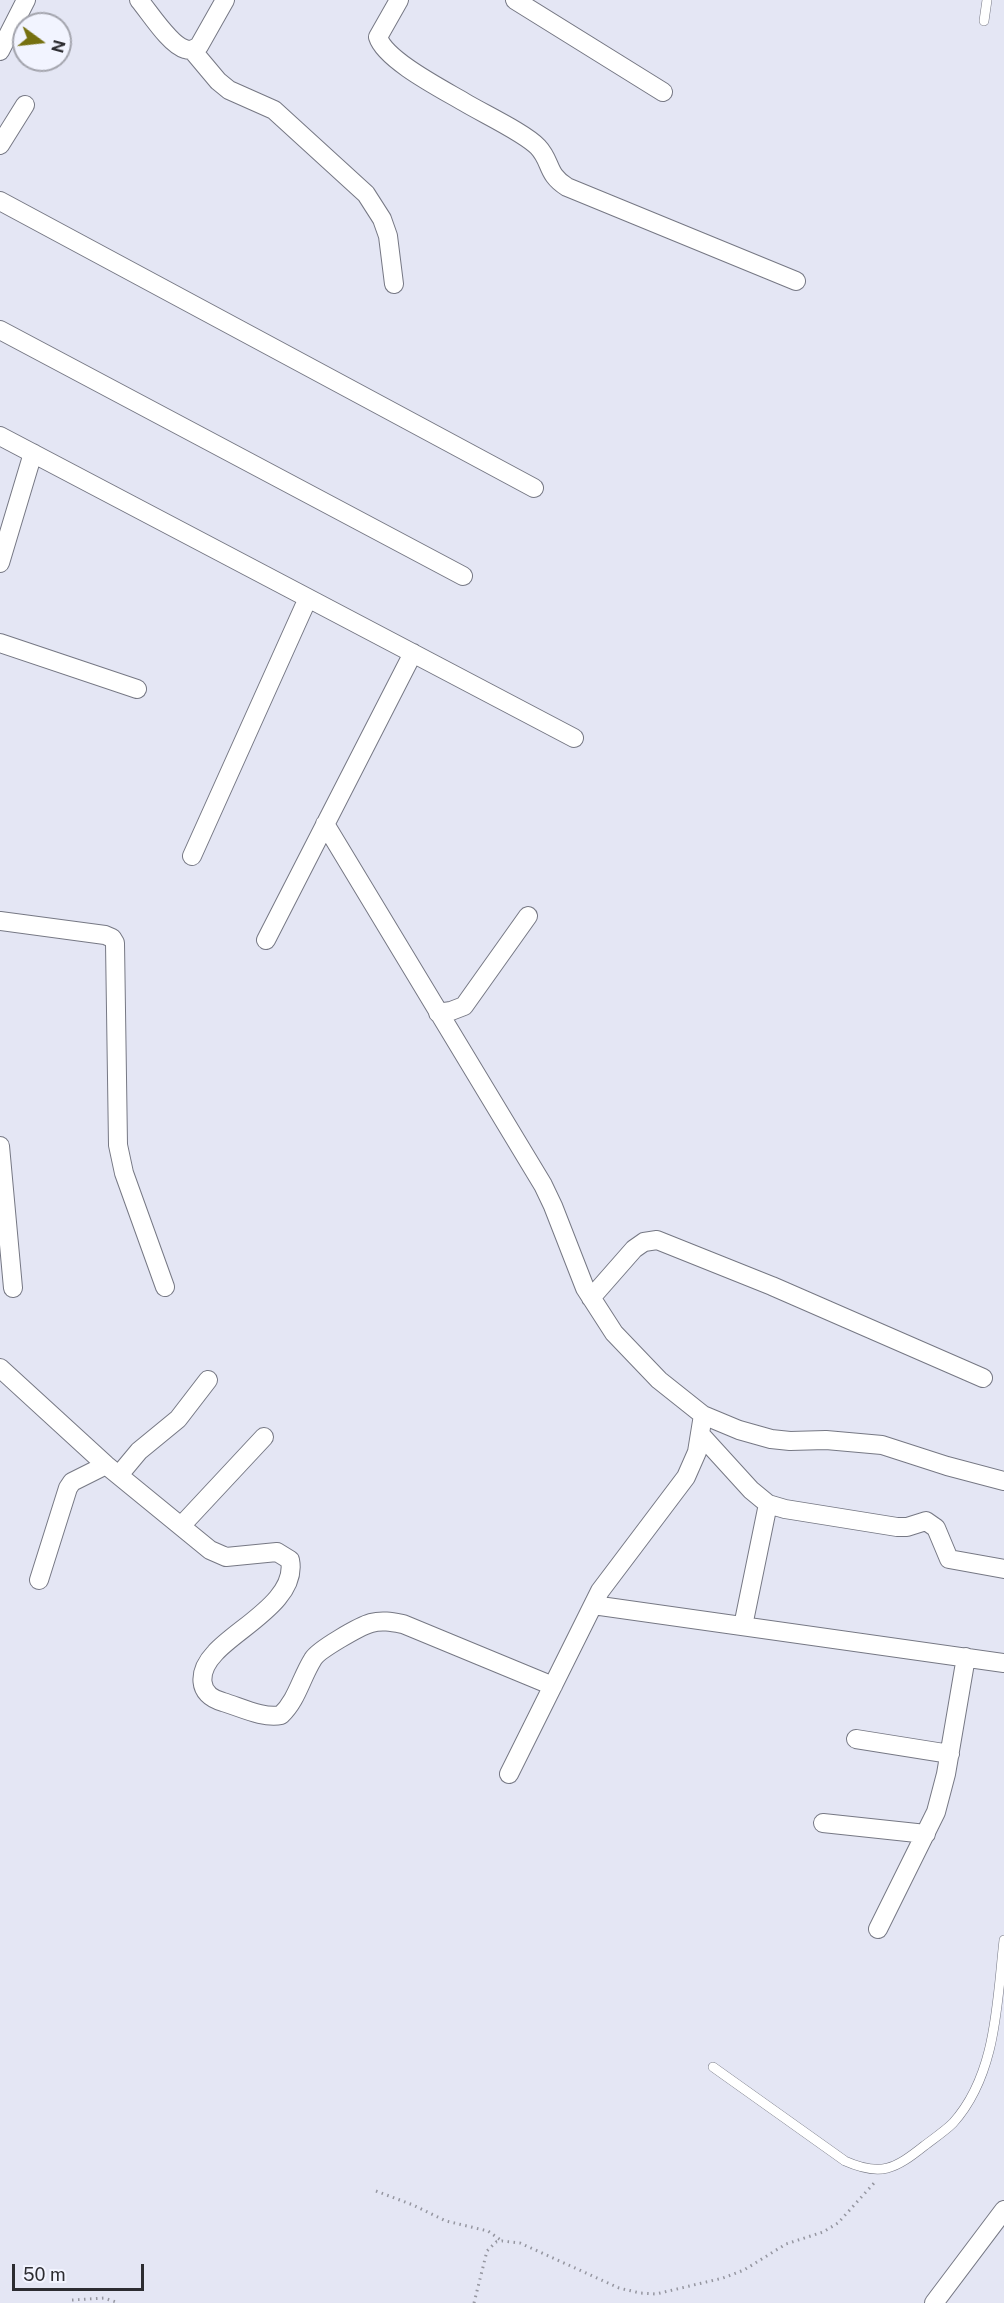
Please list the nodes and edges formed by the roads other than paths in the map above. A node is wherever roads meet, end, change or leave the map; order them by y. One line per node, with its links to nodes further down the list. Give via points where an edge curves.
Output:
1 (26, 0): 9 (street)
2 (140, 0): 8 (street, via 175,43)
3 (225, 0): 8 (street, via 199,46)
4 (399, 0): 14 (street, via 378,37 380,45 410,70 529,140 539,148 558,182)
5 (515, 0): 10 (street)
6 (987, 0): 7 (lane)
7 (984, 21)
8 (192, 50): 15 (street, via 218,81 274,110 366,194 388,236)
9 (0, 51)
10 (663, 92)
11 (25, 105): 12 (street)
12 (0, 145)
13 (0, 201): 19 (street)
14 (796, 281)
15 (394, 284)
16 (0, 330): 21 (street)
17 (0, 436): 18 (street)
18 (33, 453): 20 (street); 22 (street)
19 (534, 488)
20 (0, 563)
21 (463, 576)
22 (308, 598): 24 (street); 28 (street)
23 (0, 643): 25 (street)
24 (413, 653): 26 (street); 27 (street)
25 (137, 689)
26 (573, 738)
27 (325, 824): 31 (street); 32 (street)
28 (192, 856)
29 (528, 916): 32 (street, via 465,1006)
30 (0, 921): 35 (street, via 105,935 115,943 118,1144 124,1173)
31 (266, 940)
32 (438, 1013): 37 (street, via 543,1185)
33 (0, 1146): 34 (street)
34 (2, 1195): 36 (street)
35 (165, 1287)
36 (13, 1288)
37 (591, 1298): 39 (street, via 634,1250 644,1242 657,1240); 41 (street, via 615,1333 659,1380)
38 (0, 1368): 44 (street)
39 (983, 1378)
40 (208, 1380): 44 (street, via 178,1419)
41 (703, 1415): 42 (street); 45 (street, via 771,1439 882,1444)
42 (700, 1434): 46 (street); 50 (street, via 686,1477)
43 (264, 1437): 47 (street)
44 (112, 1470): 47 (street); 49 (street, via 72,1482 68,1488)
45 (1004, 1481)
46 (768, 1504): 48 (street, via 897,1527 926,1521 936,1528 949,1559); 51 (street)
47 (181, 1526): 54 (street, via 218,1554 243,1557 277,1551 290,1560 292,1569 282,1592 258,1618 223,1644 206,1666 203,1689 216,1700 271,1716 281,1715 291,1705 320,1650 370,1623 387,1620)
48 (1004, 1569)
49 (39, 1580)
50 (593, 1605): 51 (street); 54 (street)
51 (743, 1626): 52 (street)
52 (966, 1657): 53 (street); 56 (street)
53 (1004, 1663)
54 (553, 1686): 57 (street)
55 (856, 1739): 56 (street)
56 (950, 1754): 59 (street, via 936,1812)
57 (509, 1774)
58 (823, 1823): 59 (street)
59 (926, 1834): 60 (street)
60 (878, 1929)
61 (1004, 1940): 62 (lane, via 994,2026 973,2095 953,2123 903,2163 886,2169 860,2168 845,2161)
62 (713, 2067)
63 (1004, 2210): 64 (street)
64 (934, 2303)

